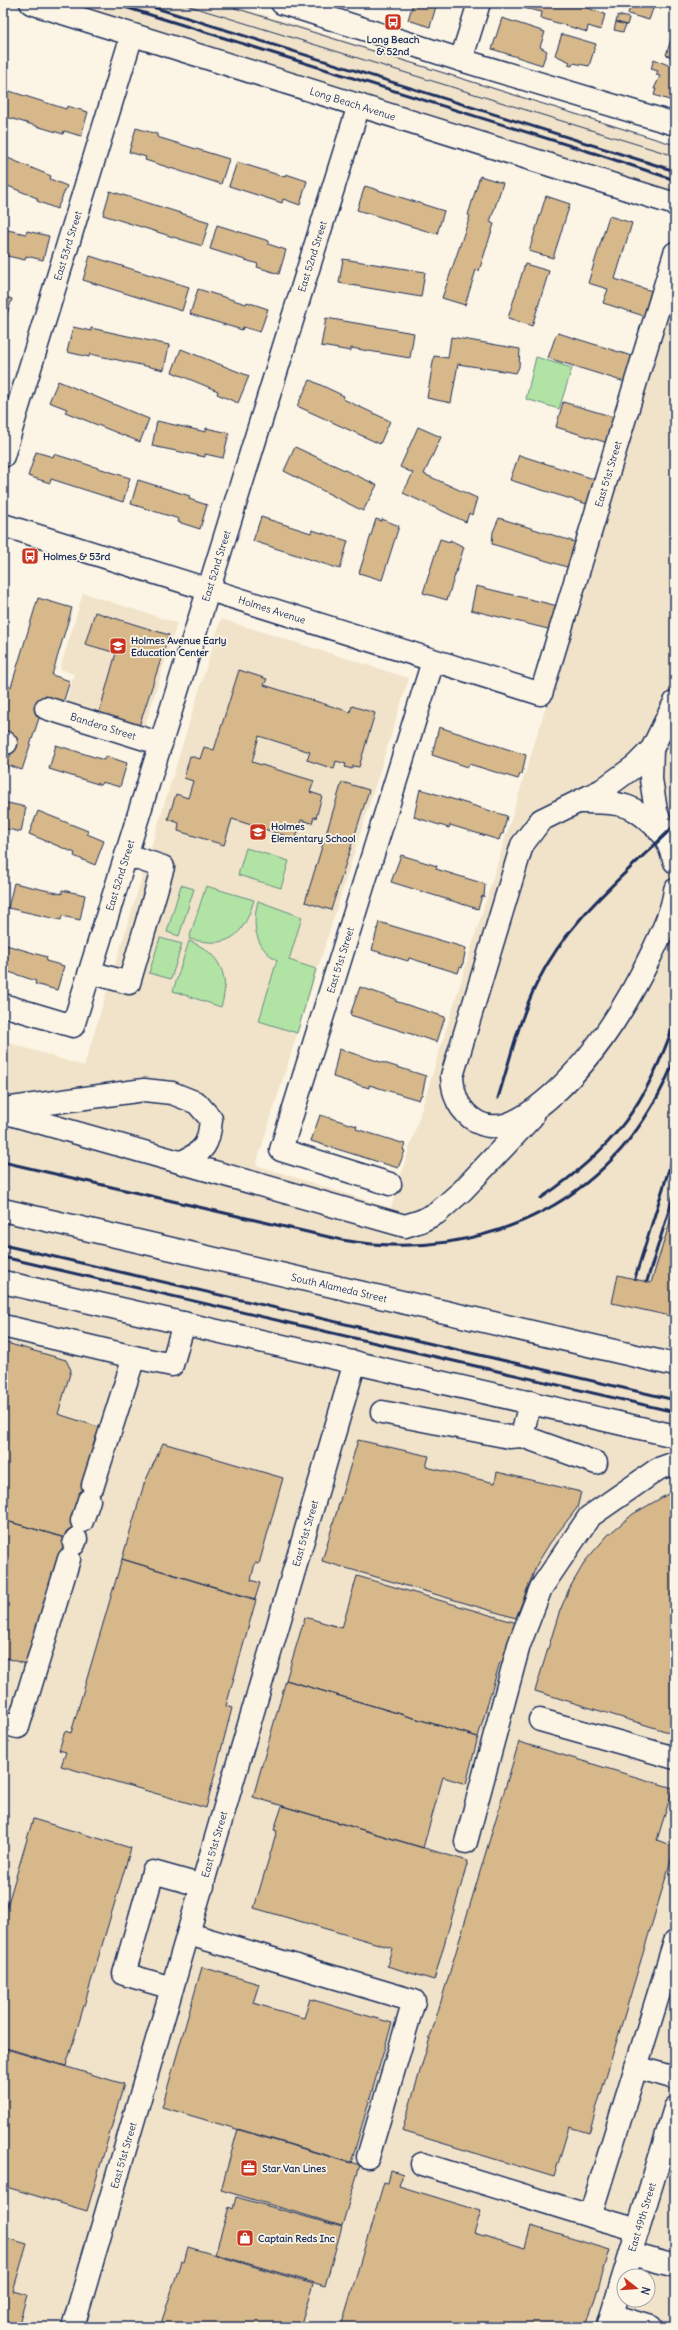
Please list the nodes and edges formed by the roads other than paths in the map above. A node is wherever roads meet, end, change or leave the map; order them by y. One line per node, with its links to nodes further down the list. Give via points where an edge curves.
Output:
1 (31, 3): 4 (street, Long Beach Avenue)
2 (282, 3): 5 (street)
3 (479, 3): 5 (street)
4 (132, 35): 6 (street, Long Beach Avenue); 10 (street, East 53rd Street)
5 (461, 60): 7 (street)
6 (359, 105): 8 (street, Long Beach Avenue); 12 (street, East 52nd Street)
7 (675, 124)
8 (675, 204)
9 (675, 253): 14 (street, East 51st Street)
10 (3, 456)
11 (3, 524): 12 (street, Holmes Avenue)
12 (209, 589): 13 (street, Holmes Avenue); 17 (street, East 52nd Street)
13 (433, 661): 14 (street, Holmes Avenue); 29 (street, East 51st Street, via 281,1150)
14 (541, 694)
15 (675, 702): 18 (street)
16 (46, 708): 17 (street, Bandera Street)
17 (161, 744): 21 (street, East 52nd Street)
18 (652, 749): 19 (street, via 619,780); 20 (street, via 651,779 656,811)
19 (578, 802): 20 (street, via 618,803 630,806 649,819); 26 (street, via 541,820 522,844 452,1076 453,1094 458,1104 476,1121 487,1126 515,1122)
20 (665, 835): 22 (street)
21 (127, 855): 24 (street, East 52nd Street); 24 (street, via 163,866 129,983)
22 (675, 862)
23 (675, 890): 26 (street, via 666,923 629,997 590,1055)
24 (90, 972): 25 (street, East 52nd Street, via 73,1026)
25 (3, 1005)
26 (549, 1098): 28 (street, via 495,1157 437,1213 405,1226)
27 (3, 1111): 28 (street); 28 (street, via 144,1090 172,1093 197,1103 211,1119 210,1138 198,1155)
28 (182, 1162)
29 (390, 1184)
30 (3, 1210): 36 (street, South Alameda Street)
31 (3, 1282): 32 (street)
32 (184, 1323): 34 (street, via 172,1365); 35 (street)
33 (3, 1326): 34 (street)
34 (134, 1357): 44 (street, via 18,1727)
35 (356, 1362): 37 (street); 47 (street, East 51st Street)
36 (675, 1365)
37 (530, 1402): 39 (street); 40 (street)
38 (382, 1412): 39 (street, via 509,1437)
39 (522, 1436): 41 (street)
40 (675, 1436)
41 (596, 1463)
42 (675, 1463): 46 (street, via 658,1469 589,1517 541,1588 519,1645)
43 (540, 1720): 45 (street)
44 (3, 1723)
45 (675, 1758)
46 (466, 1842)
47 (202, 1886): 48 (street, East 51st Street); 50 (street, via 153,1872 124,1974)
48 (189, 1934): 50 (street, East 51st Street); 54 (street, via 414,2001)
49 (675, 1941): 51 (street)
50 (172, 1988): 61 (street, East 51st Street)
51 (636, 2066): 52 (street); 56 (street)
52 (675, 2078)
53 (674, 2117): 57 (street, East 49th Street)
54 (368, 2157)
55 (422, 2164): 56 (street)
56 (590, 2216): 57 (street)
57 (638, 2230): 58 (street, East 49th Street)
58 (631, 2254): 59 (street); 60 (street, East 49th Street)
59 (675, 2266)
60 (610, 2321): 62 (street)
61 (73, 2327)
62 (651, 2327)

